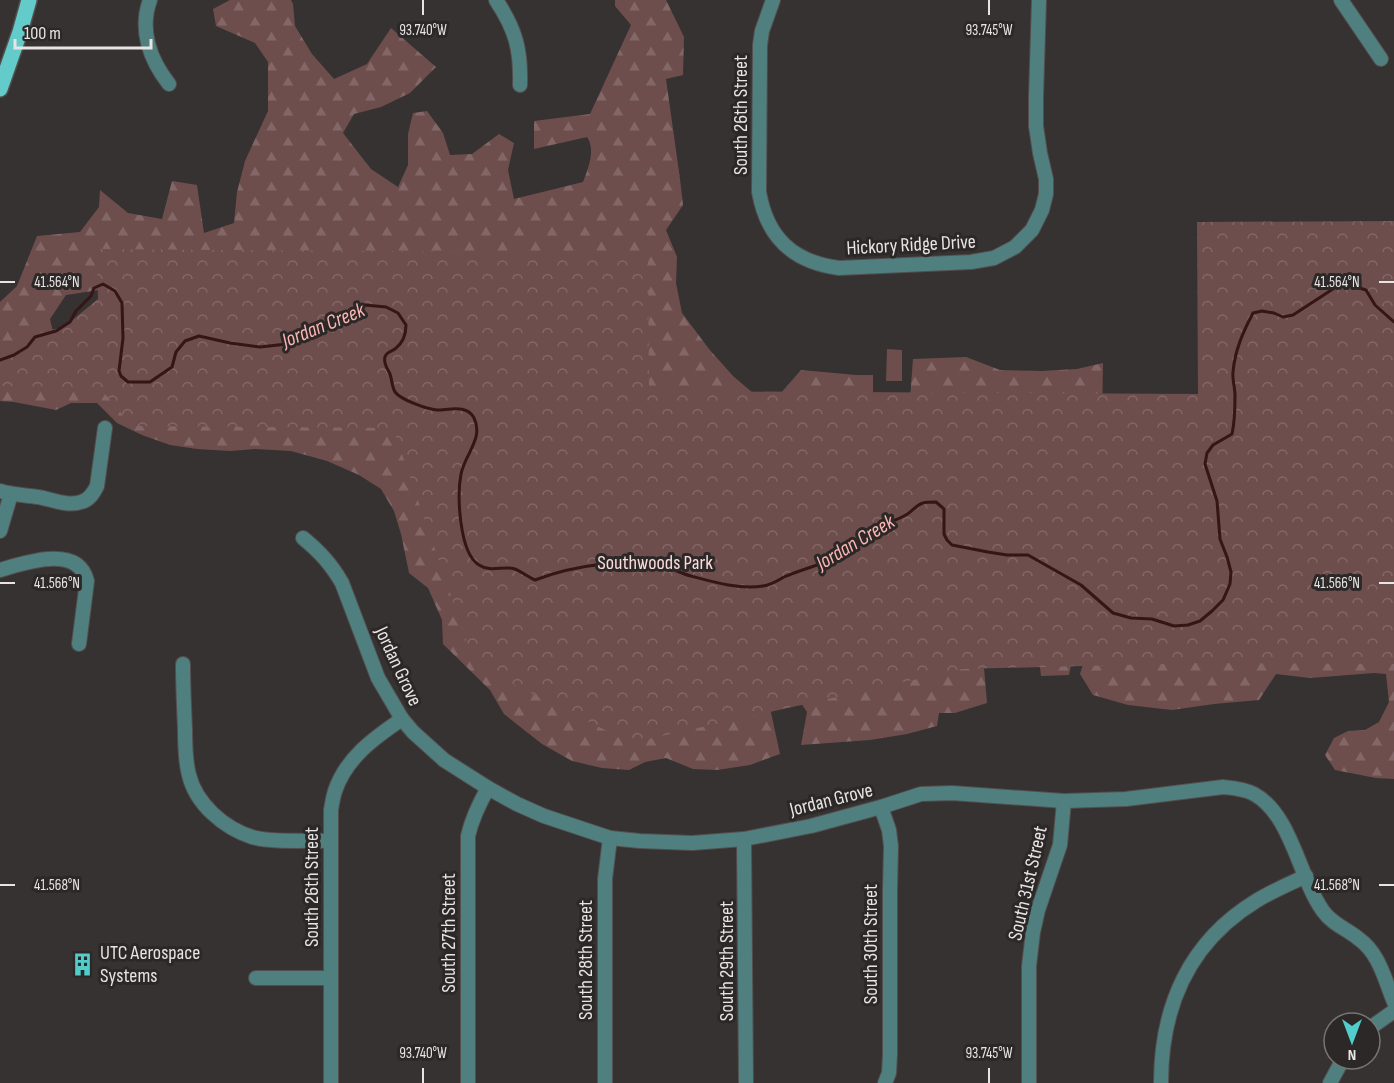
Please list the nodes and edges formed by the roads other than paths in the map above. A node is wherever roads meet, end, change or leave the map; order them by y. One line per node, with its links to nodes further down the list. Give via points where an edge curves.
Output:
1 (29, 0): 10 (main road)
2 (150, 0): 8 (street, via 147,39 151,56)
3 (496, 0): 9 (street, via 517,41)
4 (773, 0): 11 (street, South 26th Street, via 762,31 759,66 759,192 762,209)
5 (1039, 0): 11 (street, Hickory Ridge Drive, via 1036,126 1046,194 1032,230 1016,247 994,258 971,262 838,268 805,260 778,239)
6 (1341, 0): 7 (street)
7 (1381, 58)
8 (169, 84)
9 (520, 85)
10 (0, 89)
11 (773, 230)
12 (105, 428): 13 (street, via 97,486 89,498 69,503)
13 (5, 493): 14 (street)
14 (0, 531)
15 (303, 538): 19 (street, Jordan Grove, via 321,553 342,583 378,678)
16 (0, 570): 17 (street, via 46,559 73,562 82,569 87,581)
17 (80, 644)
18 (183, 664): 25 (street, via 189,777 208,809 221,821 254,838)
19 (402, 719): 20 (street, Jordan Grove, via 444,760); 25 (street, South 26th Street, via 354,757 342,775 331,810)
20 (488, 788): 23 (street, Jordan Grove, via 544,816); 31 (street, South 27th Street, via 468,836)
21 (1064, 801): 22 (street, Jordan Grove, via 921,794); 26 (street, Jordan Grove, via 1126,799 1223,787 1253,793 1266,802 1281,822); 35 (street, South 31st Street, via 1060,845 1033,932 1029,966)
22 (881, 807): 24 (street, Jordan Grove); 34 (street, South 30th Street, via 891,846 890,1054)
23 (610, 838): 24 (street, Jordan Grove, via 692,843); 32 (street, South 28th Street, via 605,879)
24 (744, 839): 33 (street, South 29th Street)
25 (330, 841): 28 (street, South 26th Street)
26 (1306, 876): 29 (street, Jordan Grove, via 1325,914 1370,948); 36 (street, via 1257,900 1235,916 1193,962 1168,1018)
27 (256, 978): 28 (street)
28 (330, 978): 30 (street, South 26th Street)
29 (1394, 1002)
30 (331, 1083)
31 (468, 1083)
32 (605, 1083)
33 (746, 1083)
34 (885, 1083)
35 (1029, 1083)
36 (1161, 1083)

